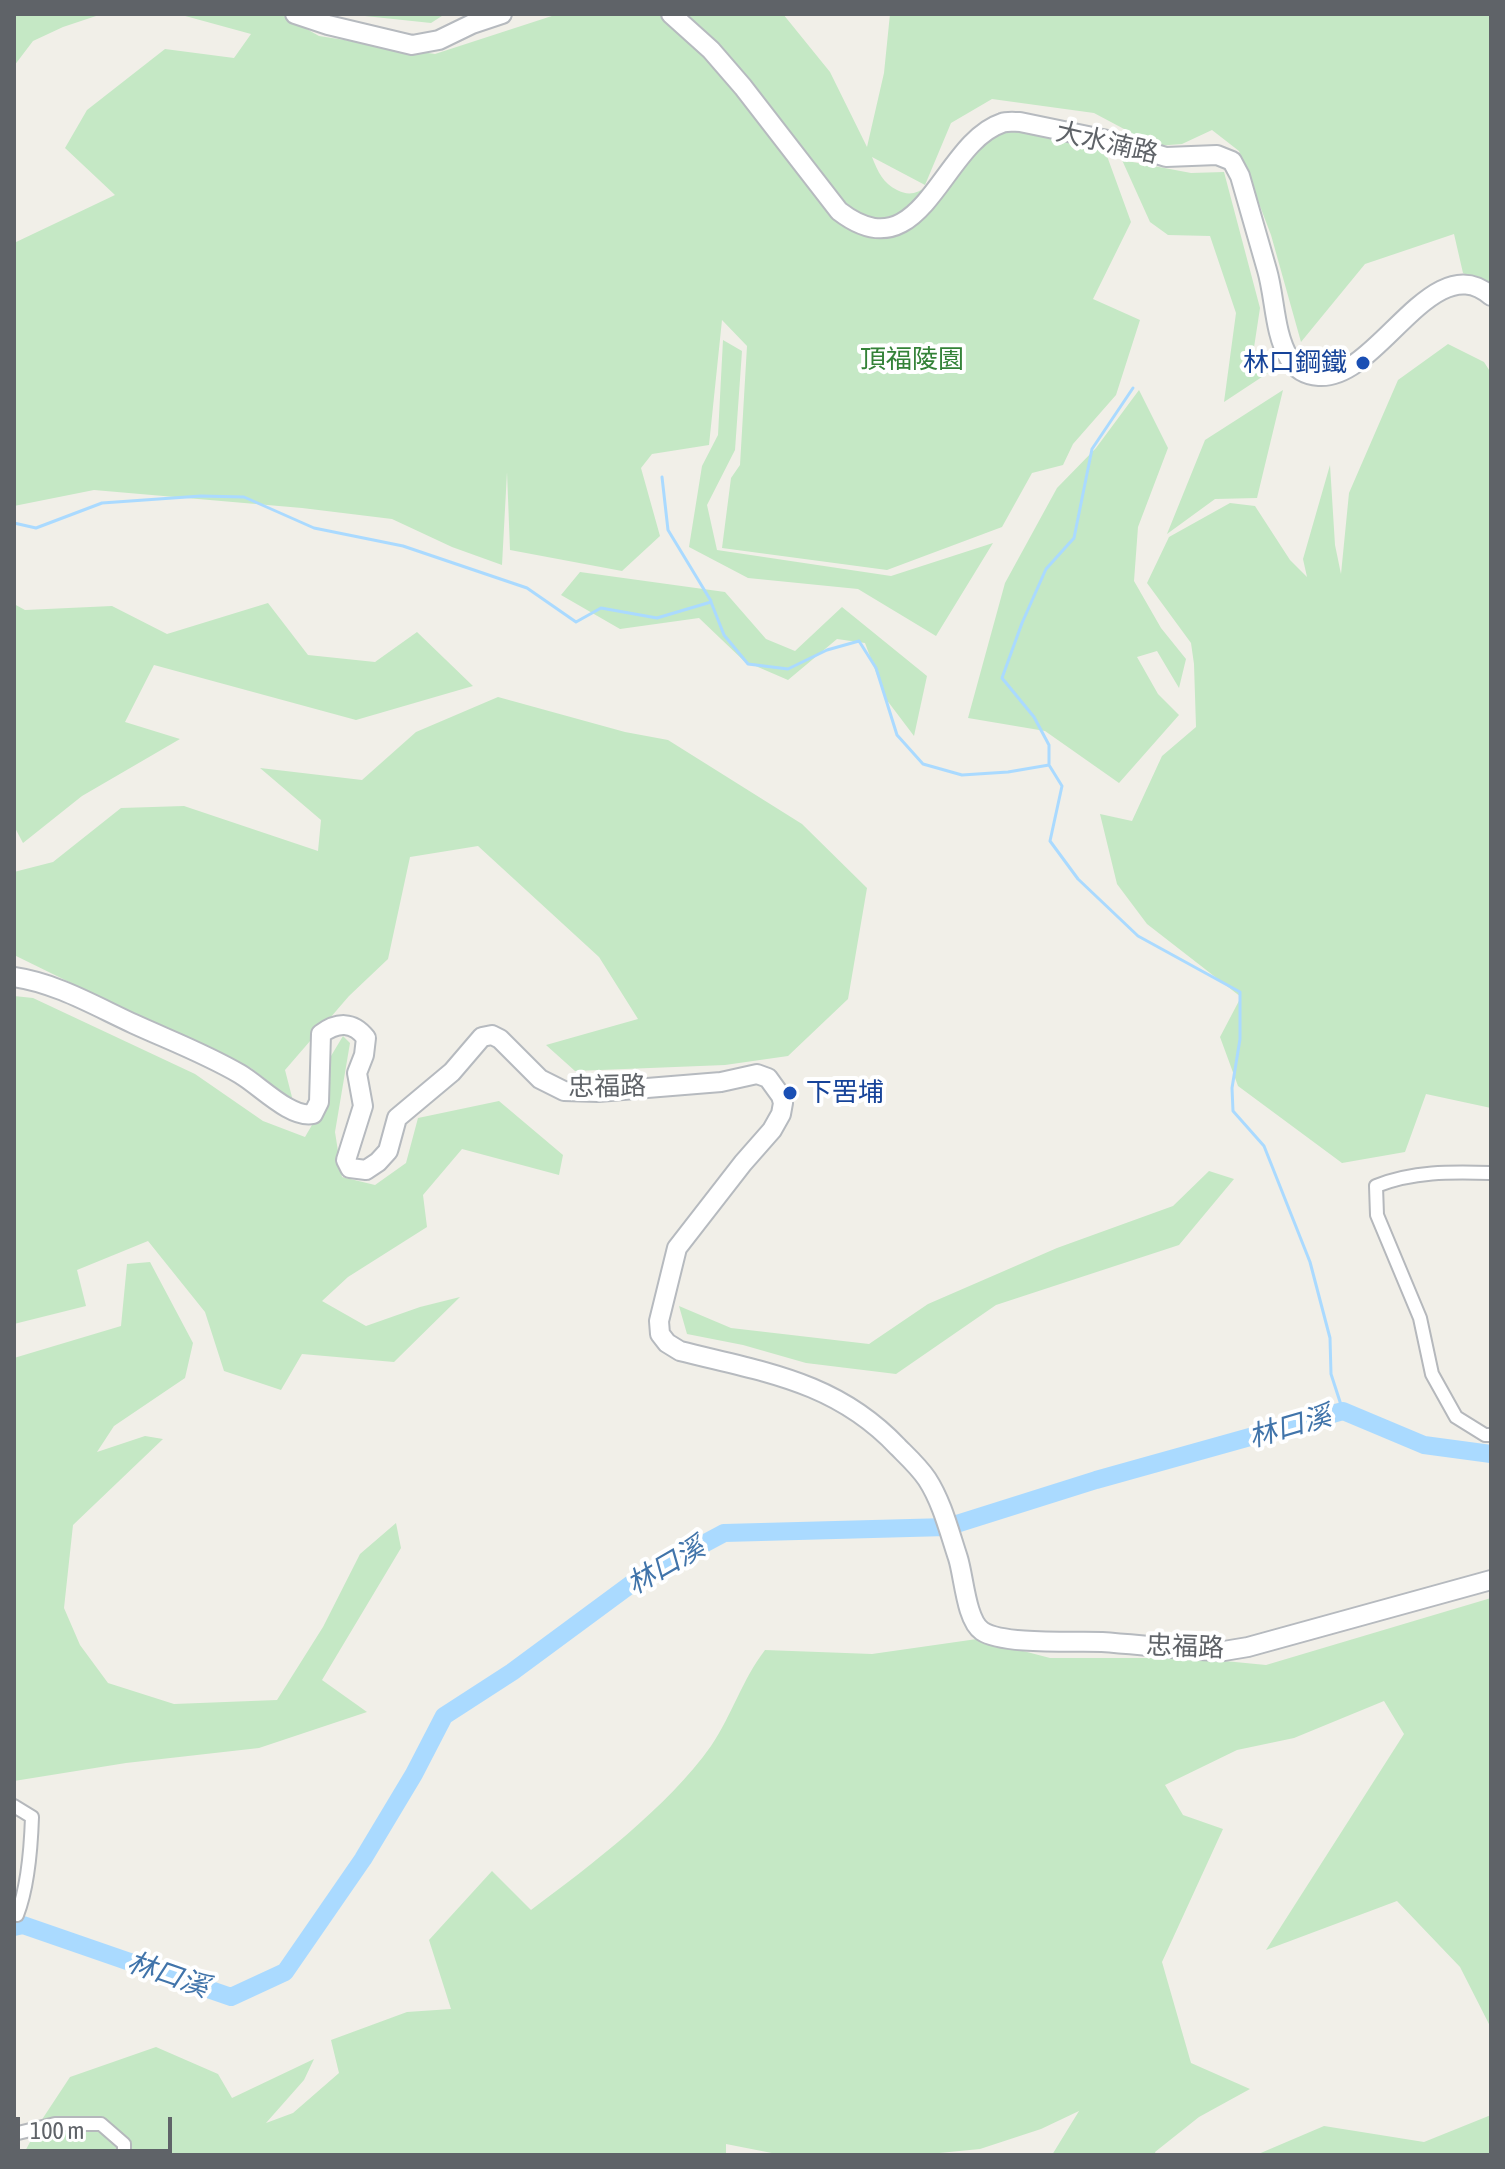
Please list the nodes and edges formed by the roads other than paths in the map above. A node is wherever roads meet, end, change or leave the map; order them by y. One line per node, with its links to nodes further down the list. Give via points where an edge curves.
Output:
1 (295, 14): 2 (street, via 412,45 439,40)
2 (502, 14)
3 (671, 14): 4 (street, 大水湳路, via 711,50 854,223 889,228 906,220 974,142 1004,122 1020,122 1166,157 1217,155 1232,161 1287,355 1303,373 1330,377 1351,367 1444,288 1483,288)
4 (1491, 296)
5 (14, 977): 8 (street, 忠福路, via 50,986 241,1074 307,1116 319,1102 321,1034 343,1024 353,1026 366,1038 357,1073 363,1106 346,1160 357,1171 366,1170 388,1151 397,1118 452,1072 482,1037 500,1039 540,1079 564,1091 721,1082 757,1074 768,1078 781,1096 781,1114 677,1248 660,1334 680,1351 782,1375 831,1395 880,1427 926,1478 963,1574 973,1622 992,1636 1224,1651)
6 (1491, 1173): 7 (street, via 1433,1172 1376,1186 1377,1215 1420,1318 1432,1374 1456,1417)
7 (1491, 1435)
8 (1491, 1580)
9 (14, 1806): 10 (street, via 32,1817)
10 (17, 1915)
11 (14, 2134): 12 (street, via 55,2124 101,2124 124,2144)
12 (124, 2155)

